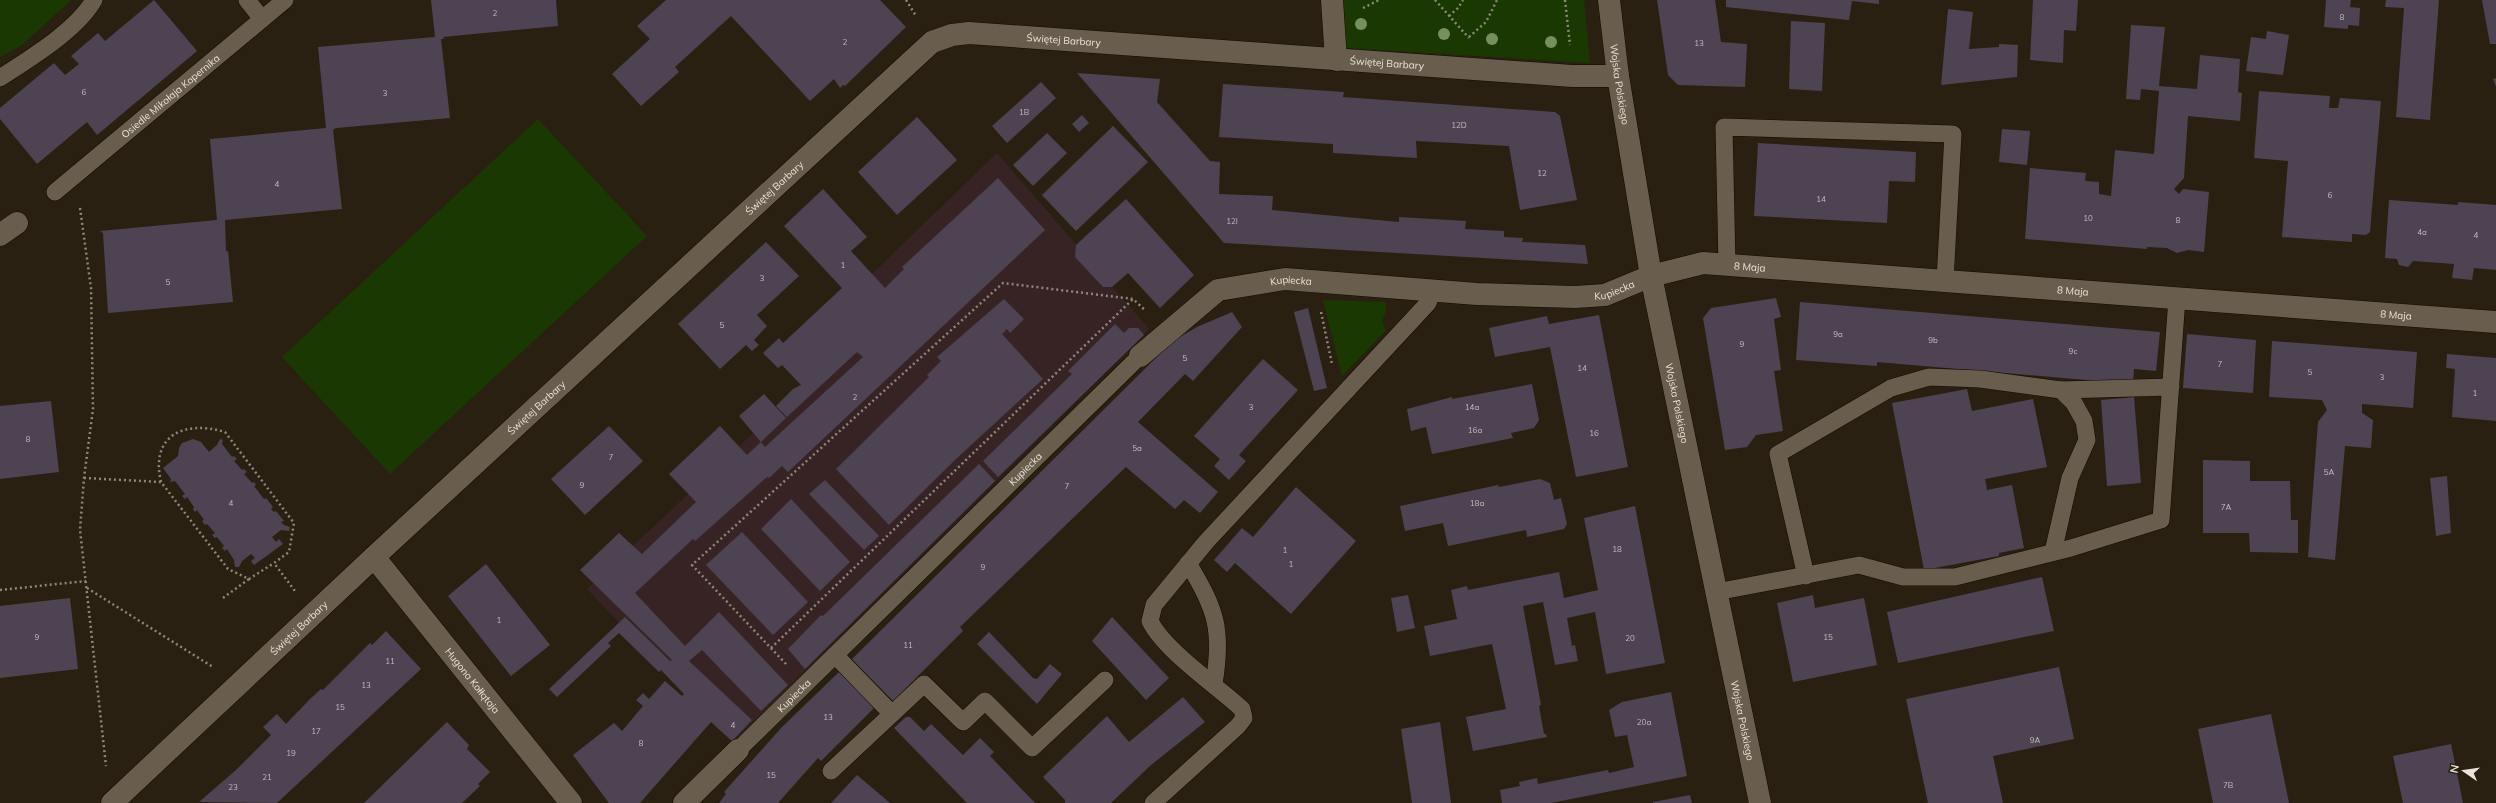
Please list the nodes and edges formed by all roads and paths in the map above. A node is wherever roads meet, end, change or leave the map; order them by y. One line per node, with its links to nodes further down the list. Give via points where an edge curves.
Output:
1 (94, 0): 17 (lane, via 78,20)
2 (247, 0): 11 (lane)
3 (285, 0): 11 (lane, Osiedle Mikołaja Kopernika)
4 (1332, 0): 14 (street)
5 (1435, 0): 10 (path)
6 (1463, 0): 10 (path)
7 (1497, 0): 12 (path, via 1486,22)
8 (1565, 0): 15 (path)
9 (1609, 0): 16 (street, Wojska Polskiego)
10 (1449, 16): 12 (path)
11 (262, 19): 18 (lane, Osiedle Mikołaja Kopernika)
12 (1469, 37): 13 (path)
13 (1474, 43)
14 (1336, 60): 15 (street, Świętej Barbary); 36 (street, Świętej Barbary, via 969,33 952,35 932,42)
15 (1572, 76): 16 (street, Świętej Barbary)
16 (1618, 76): 21 (street, Wojska Polskiego)
17 (0, 78)
18 (75, 175): 19 (lane, Osiedle Mikołaja Kopernika); 33 (path, via 90,288 92,409)
19 (55, 192)
20 (1727, 264): 21 (street, 8 Maja, via 1703,263); 22 (street, 8 Maja); 22 (lane, via 1724,127 1953,134)
21 (1651, 276): 24 (street, Kupiecka, via 1605,295 1575,297); 44 (street, Wojska Polskiego)
22 (1945, 280): 25 (street, 8 Maja)
23 (1314, 281): 24 (street, Kupiecka); 28 (street, Kupiecka, via 1285,278 1218,290); 32 (path)
24 (1432, 290): 32 (lane, via 1428,303)
25 (2177, 298): 27 (street, 8 Maja); 30 (lane)
26 (1133, 299): 28 (path); 47 (path); 47 (path, via 1002,283 692,565)
27 (2496, 322)
28 (1168, 332): 29 (street, Kupiecka)
29 (1140, 356): 48 (lane, Kupiecka)
30 (2171, 387): 31 (lane); 35 (lane, via 2162,520)
31 (2061, 390): 35 (lane, via 2074,403 2084,421 2087,440 2070,478); 39 (lane, via 1980,379 1929,377 1891,388 1778,454)
32 (1340, 398): 38 (lane)
33 (84, 478): 34 (path); 41 (path, via 80,530)
34 (161, 482): 37 (path, via 159,456 168,438 189,427 225,432 294,523 289,552); 40 (path, via 228,569)
35 (2053, 552): 39 (lane, via 1955,576 1903,577 1860,565)
36 (374, 557): 57 (street, Świętej Barbary); 58 (street, Hugona Kołłątaja)
37 (274, 563): 40 (path); 45 (path)
38 (1188, 564): 52 (lane, via 1209,600 1216,624 1218,645); 52 (lane, via 1154,604 1150,621 1153,628 1178,653)
39 (1806, 576): 44 (lane)
40 (249, 580): 46 (path)
41 (86, 581): 42 (path); 43 (path)
42 (87, 588): 49 (path); 55 (path)
43 (0, 590)
44 (1716, 592): 61 (street, Wojska Polskiego)
45 (299, 596)
46 (223, 598)
47 (771, 648): 51 (path)
48 (835, 655): 51 (lane, Kupiecka); 53 (lane)
49 (218, 671)
50 (1105, 680): 53 (lane, via 1032,748 985,701 963,722 924,684)
51 (805, 684): 54 (lane, Kupiecka)
52 (1214, 684): 60 (lane, via 1242,708 1244,718)
53 (892, 714): 56 (lane)
54 (738, 750): 59 (street, Kupiecka)
55 (106, 767)
56 (831, 771)
57 (112, 803)
58 (571, 803)
59 (684, 803)
60 (1153, 803)
61 (1760, 803)

